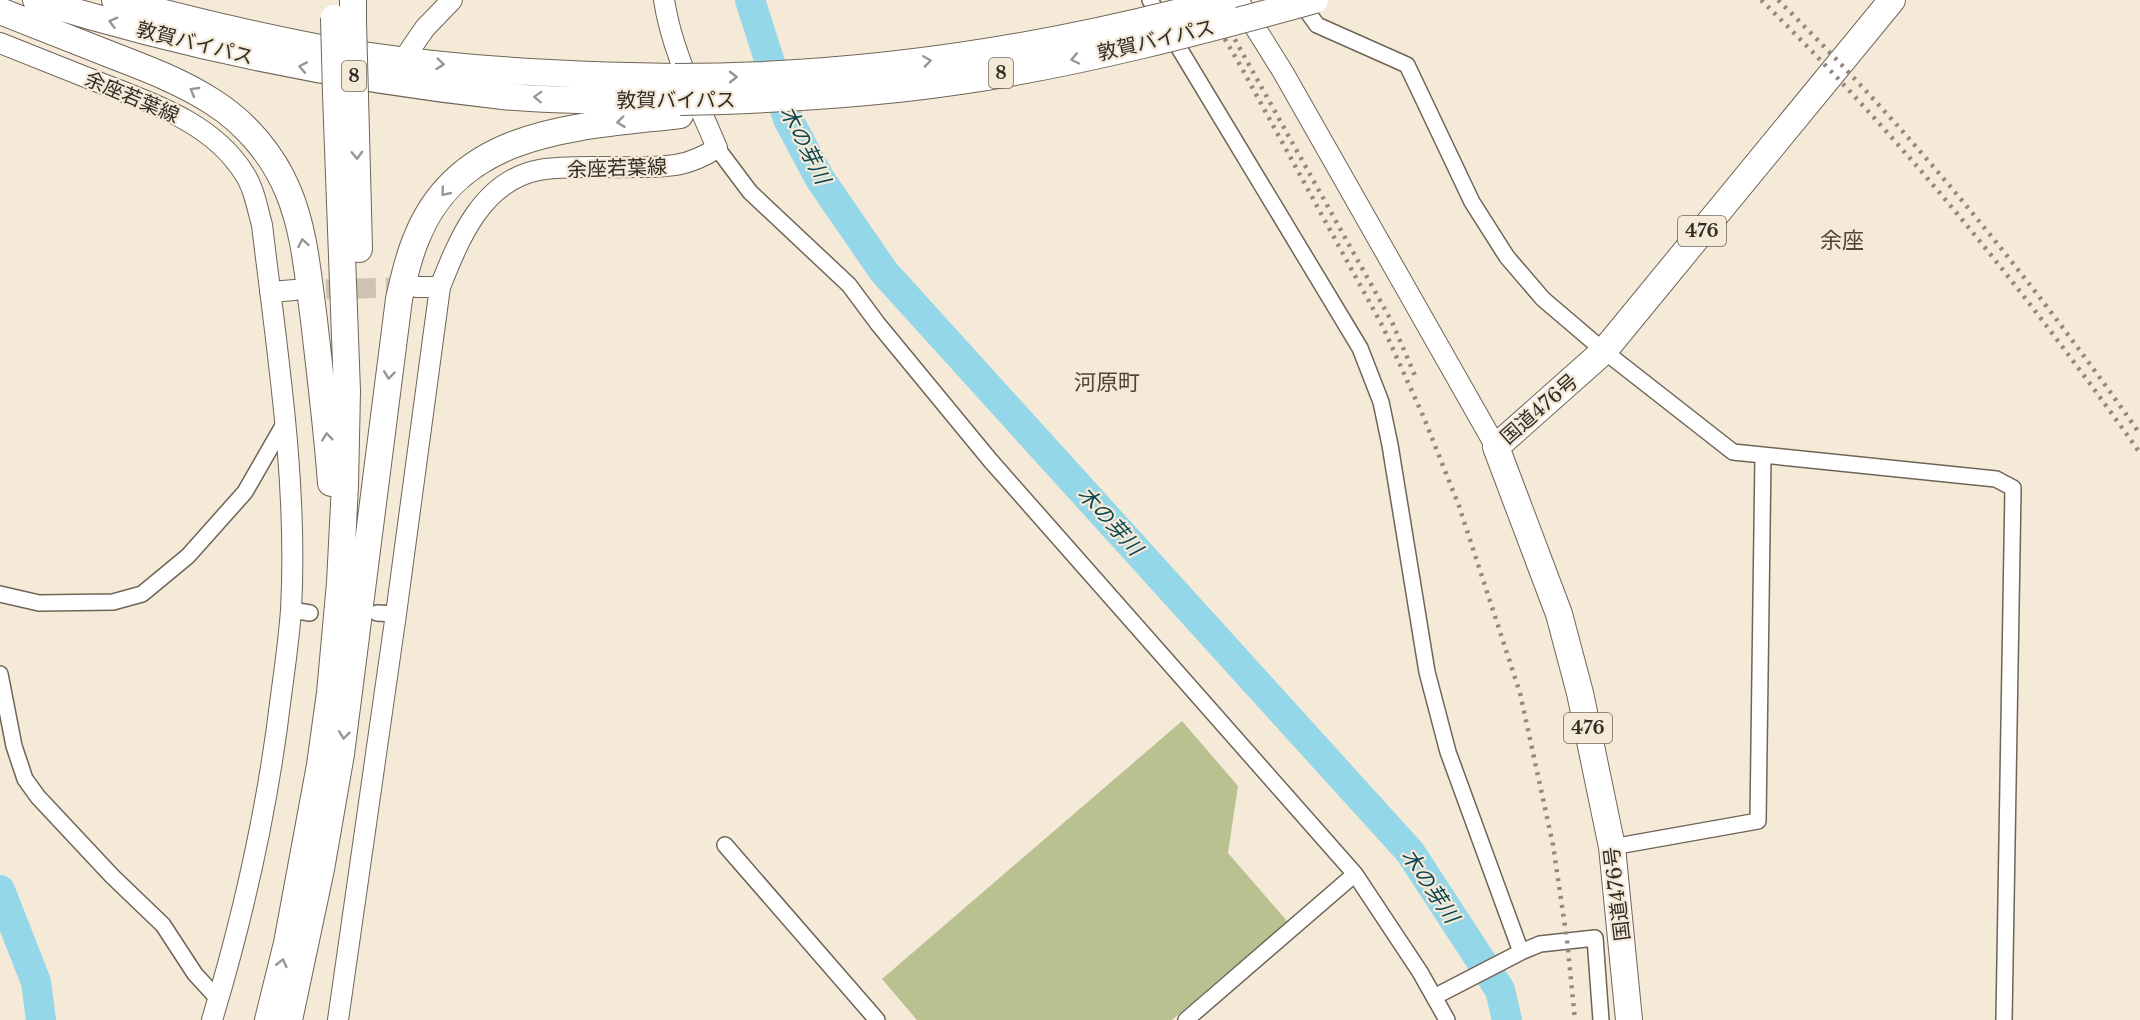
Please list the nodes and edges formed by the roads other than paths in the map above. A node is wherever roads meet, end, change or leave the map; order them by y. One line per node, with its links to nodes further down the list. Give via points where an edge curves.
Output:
1 (36, 0): 17 (highway, 敦賀バイパス / 8, one-way to 1, via 505,96 316,70 168,37)
2 (115, 0): 15 (highway, 敦賀バイパス / 8, via 245,33)
3 (169, 0): 15 (highway, via 248,25)
4 (452, 0): 15 (street, via 425,28)
5 (664, 0): 18 (street, via 676,50)
6 (1150, 0): 34 (street, via 1360,348 1381,402 1427,672 1448,752)
7 (1225, 0): 15 (highway, 敦賀バイパス / 8, one-way to 7, bridge, via 598,76 747,77 812,73 951,57 1114,27)
8 (1238, 0): 25 (street)
9 (1299, 0): 23 (street, via 1317,25 1407,65 1472,202 1507,257 1543,299)
10 (1316, 0): 17 (highway, 敦賀バイパス / 8, one-way to 17, bridge, via 1198,32 885,96 813,106)
11 (1892, 0): 23 (highway, 国道476号 / 476)
12 (0, 10): 28 (highway, one-way to 12, via 332,491 310,295 298,219 274,162 237,120 187,86)
13 (344, 10): 16 (highway, bridge)
14 (0, 43): 22 (street, 余座若葉線, via 155,104 212,137 232,156 254,195 262,225)
15 (403, 60)
16 (346, 95): 28 (highway, via 347,436); 30 (highway, one-way to 30, via 363,439)
17 (680, 109): 30 (highway, one-way to 30, via 538,136 490,154 449,187 417,235 399,299)
18 (717, 148): 19 (street, 余座若葉線, via 677,166 557,169 525,175 500,189 479,208 459,240); 33 (street, via 750,192 849,285 990,460)
19 (440, 286): 20 (street); 40 (street, 余座若葉線, via 387,613)
20 (416, 287)
21 (295, 290): 22 (street)
22 (270, 292): 24 (street, 余座若葉線)
23 (1604, 351): 25 (highway, 国道476号 / 476); 26 (street, via 1733,452)
24 (284, 424): 27 (street, via 246,492 188,556 142,594 113,602 39,603); 36 (street, 余座若葉線, via 301,612 260,828)
25 (1496, 447): 32 (highway, 国道476号 / 476, via 1558,614 1580,693)
26 (1763, 456): 32 (street, via 1758,821); 46 (street, via 1996,479 2013,488)
27 (0, 594)
28 (335, 642): 38 (highway, one-way to 28, via 309,828)
29 (0, 674): 36 (street, via 14,746 25,779 112,876 163,925 195,974)
30 (348, 698): 39 (highway, one-way to 39, via 330,819)
31 (725, 844): 41 (street)
32 (1612, 847): 45 (highway, 国道476号 / 476)
33 (1355, 874): 35 (street); 42 (street)
34 (1517, 954): 35 (street); 44 (street, via 1540,944 1595,938)
35 (1434, 997): 43 (street)
36 (219, 999): 37 (street, 余座若葉線)
37 (212, 1020)
38 (268, 1020)
39 (289, 1020)
40 (338, 1020)
41 (877, 1020)
42 (1186, 1020)
43 (1447, 1020)
44 (1601, 1020)
45 (1629, 1020)
46 (2004, 1020)

